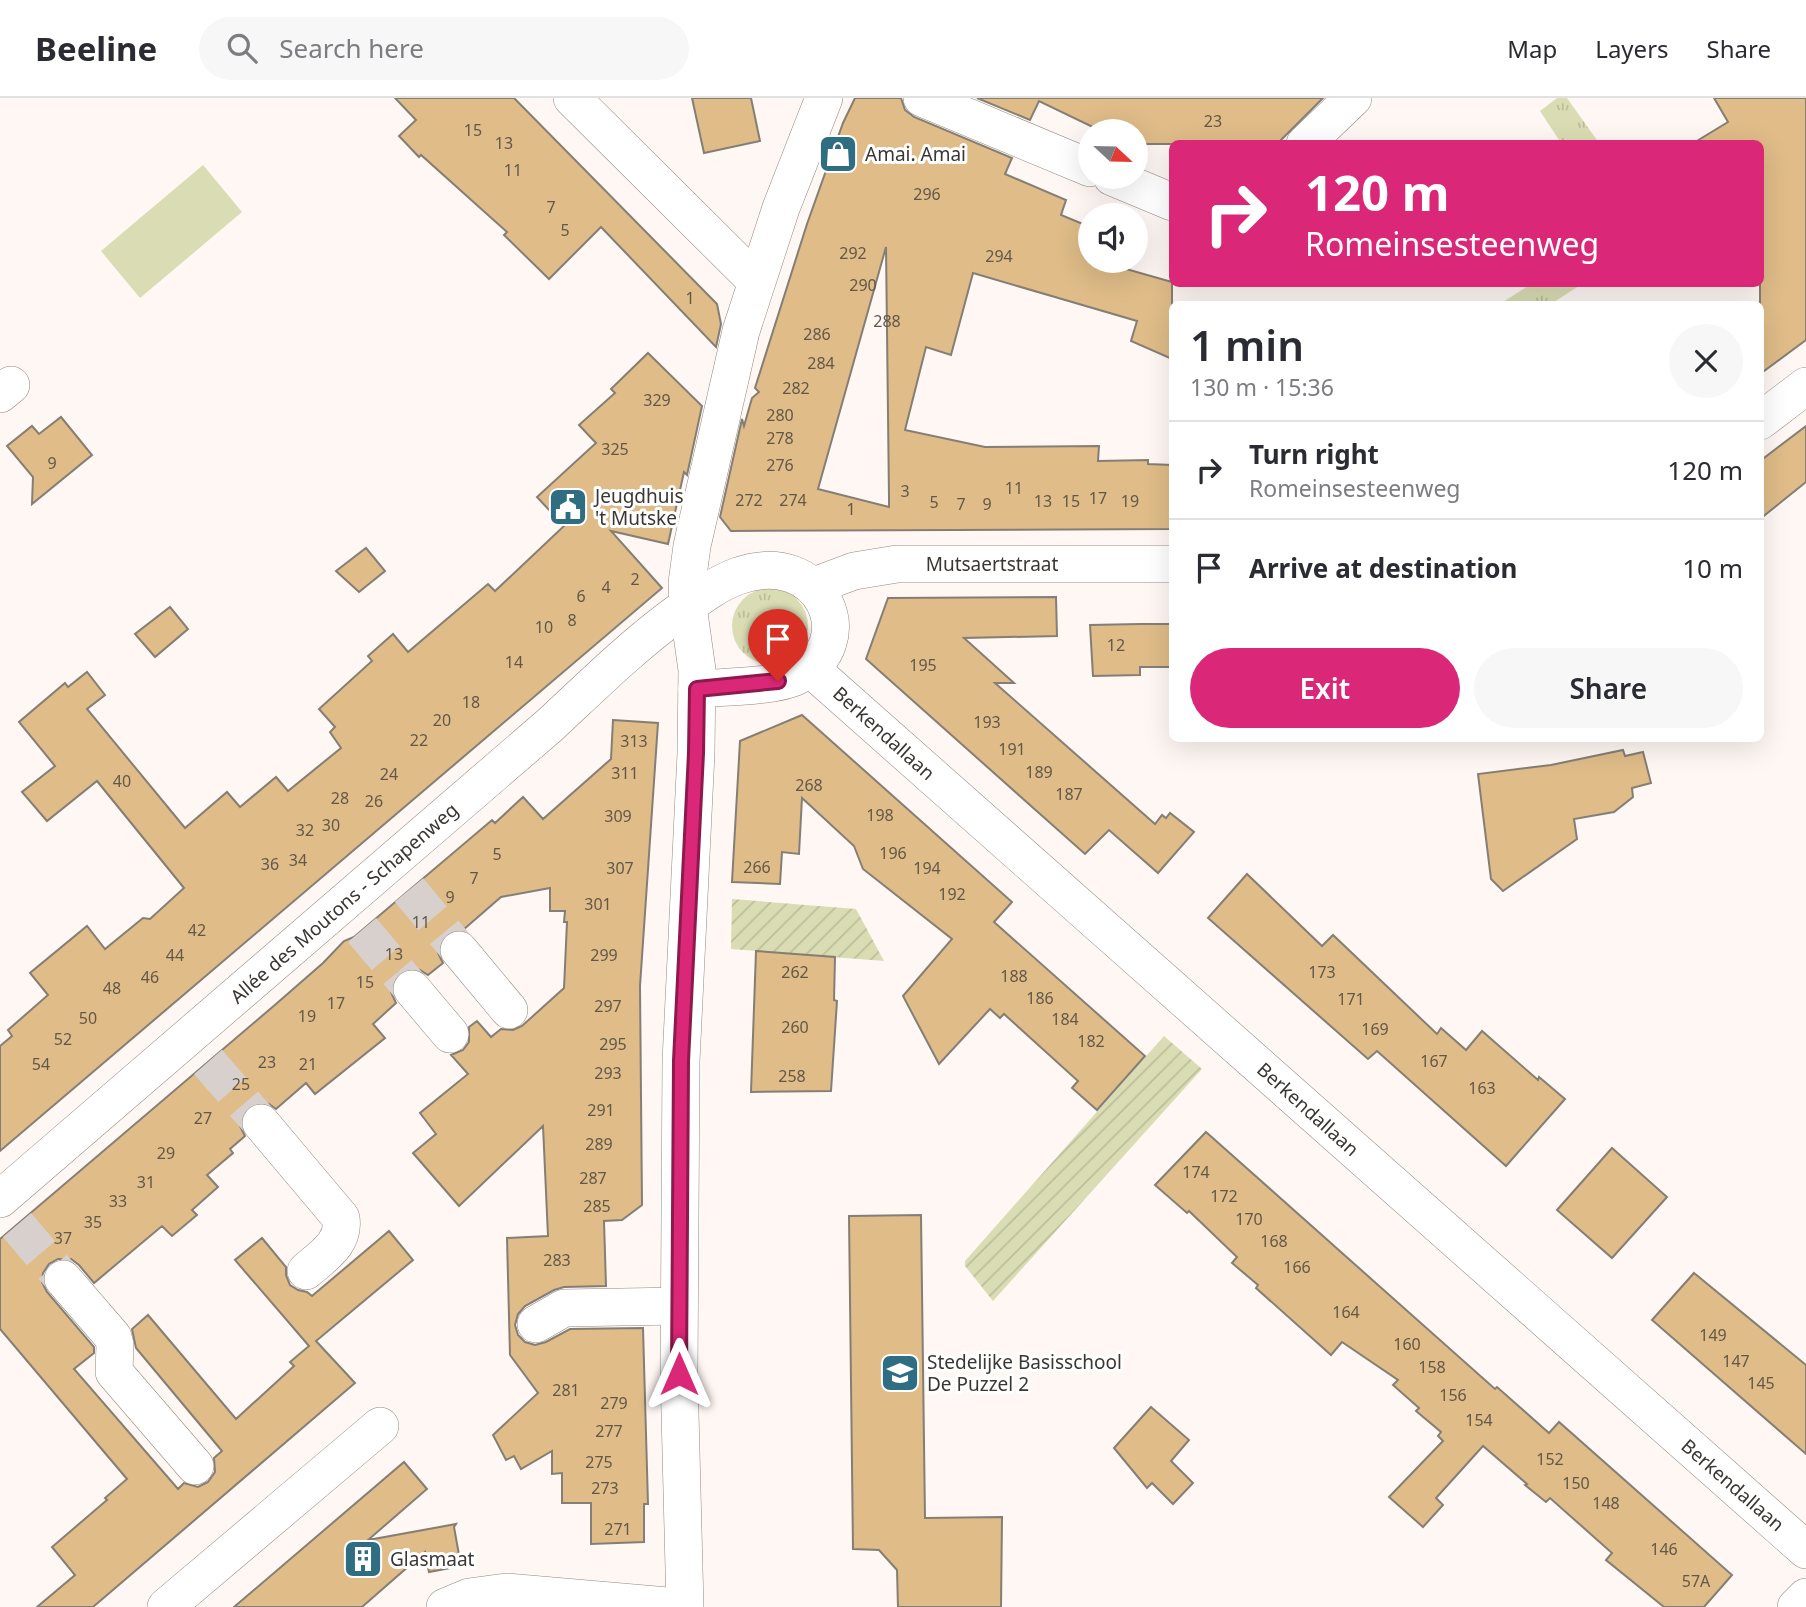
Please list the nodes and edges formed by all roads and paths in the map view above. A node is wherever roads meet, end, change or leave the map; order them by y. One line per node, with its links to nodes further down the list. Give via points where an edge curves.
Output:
1 (572, 98): 9 (street)
2 (824, 98): 9 (street)
3 (922, 98): 6 (street)
4 (1353, 98): 5 (street)
5 (1309, 140)
6 (1078, 163)
7 (1141, 189): 8 (street)
8 (1169, 201)
9 (756, 281): 14 (street, via 692,546)
10 (1806, 386): 11 (street)
11 (1764, 418)
12 (1169, 564): 13 (street, Mutsaertstraat, via 897,564 854,571)
13 (814, 586): 14 (street, via 780,570 761,572 715,586); 15 (street, via 830,621 822,655)
14 (688, 606): 16 (street); 22 (street, Allée des Moutons - Schapenweg, via 626,653 399,877)
15 (810, 668): 16 (street, via 778,681); 29 (street, Berkendallaan)
16 (697, 689): 25 (street, via 681,1061)
17 (459, 950): 19 (street)
18 (412, 989): 20 (street)
19 (509, 1010)
20 (450, 1034)
21 (261, 1123): 23 (street, via 341,1218 337,1243)
22 (6, 1210)
23 (306, 1271)
24 (63, 1279): 28 (street, via 113,1337 114,1372)
25 (679, 1306): 26 (street, via 564,1308); 33 (street)
26 (536, 1324)
27 (380, 1426): 31 (street)
28 (195, 1466)
29 (1806, 1550)
30 (1806, 1597): 34 (street)
31 (166, 1607)
32 (445, 1607): 33 (street, via 469,1597 506,1592)
33 (682, 1607)
34 (1796, 1607)

